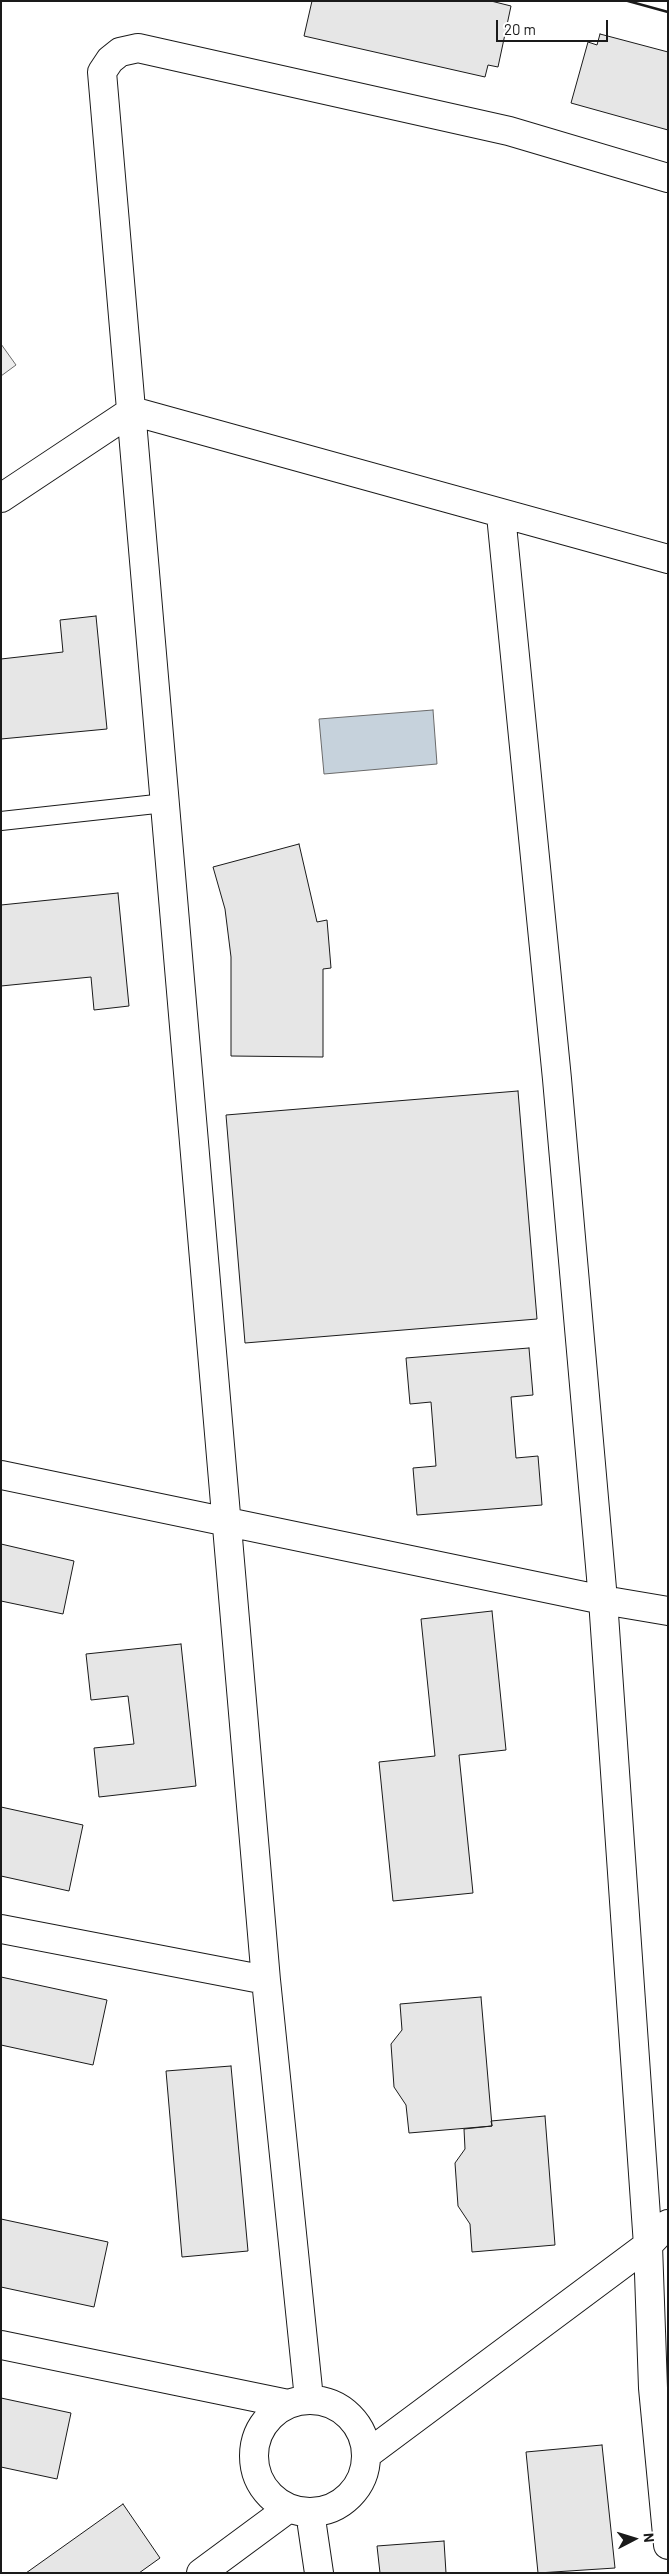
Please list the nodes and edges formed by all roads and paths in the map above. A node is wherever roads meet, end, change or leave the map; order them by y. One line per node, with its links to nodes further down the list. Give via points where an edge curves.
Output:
1 (668, 178): 2 (street, via 509,131 138,48 120,52 102,72)
2 (132, 411): 3 (street); 4 (street); 6 (street)
3 (1, 498)
4 (501, 514): 5 (street); 10 (street, via 557,1079)
5 (668, 559)
6 (165, 804): 7 (lane); 9 (street)
7 (1, 821)
8 (1, 1475): 9 (street)
9 (228, 1523): 10 (street); 13 (street)
10 (603, 1600): 11 (street); 15 (street)
11 (668, 1611)
12 (1, 1929): 13 (street)
13 (266, 1980): 17 (street)
14 (668, 2224): 15 (street)
15 (648, 2245): 18 (street); 20 (street, via 653,2388)
16 (1, 2345): 17 (street)
17 (298, 2401): 18 (street, via 331,2403 349,2415 362,2434); 19 (street, via 270,2416 257,2434 254,2456 258,2478 270,2496)
18 (366, 2455): 19 (street, via 362,2477 350,2495 332,2508)
19 (300, 2510): 21 (street); 22 (street)
20 (668, 2545)
21 (202, 2573)
22 (318, 2573)

